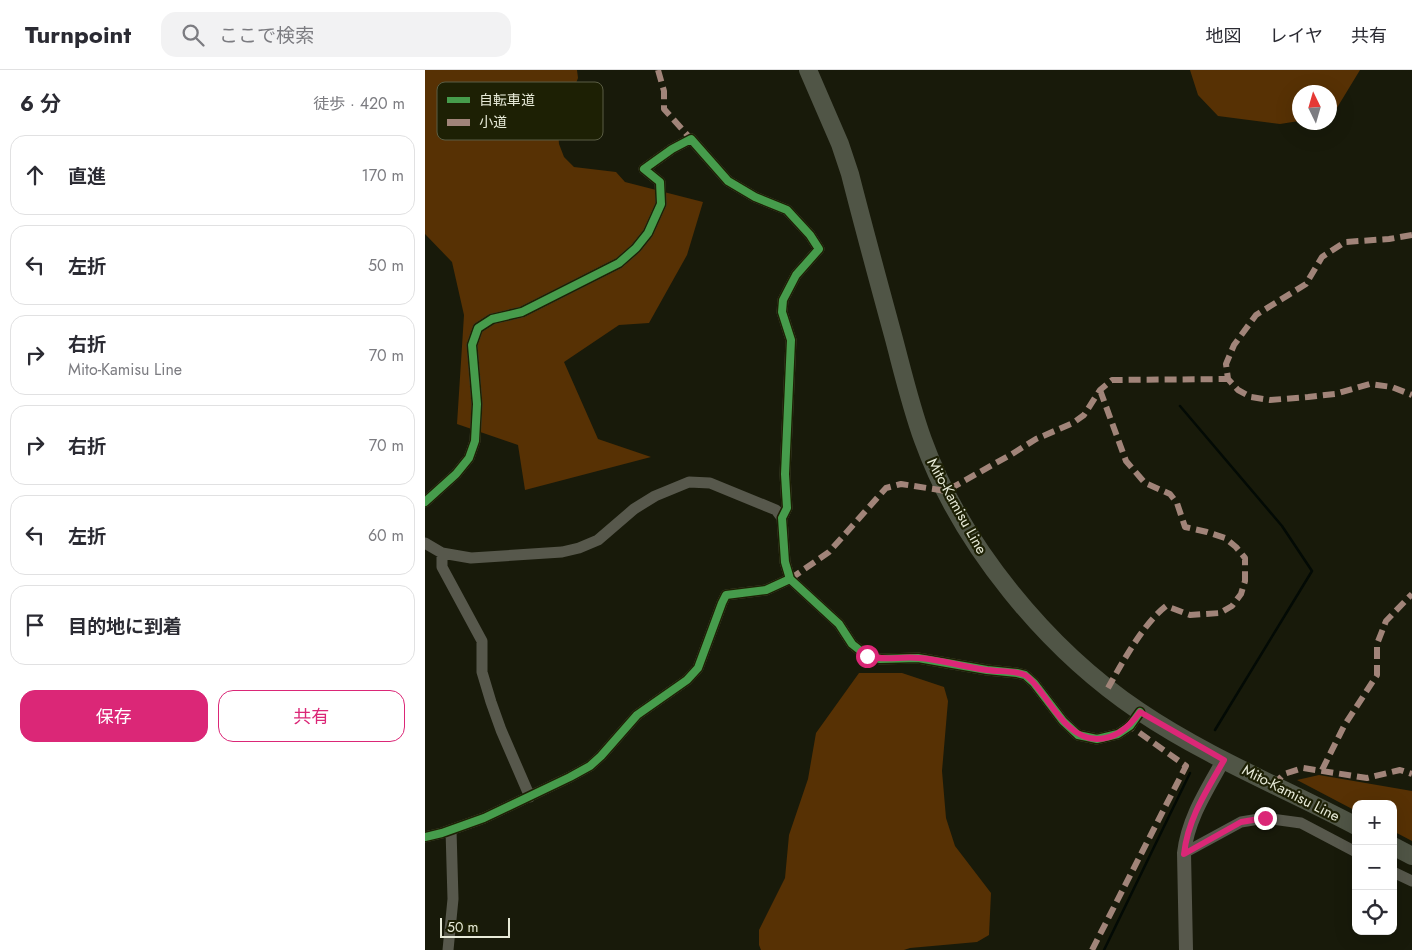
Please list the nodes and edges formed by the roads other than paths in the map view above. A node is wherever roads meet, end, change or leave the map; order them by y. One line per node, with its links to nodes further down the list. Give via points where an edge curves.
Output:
1 (809, 70): 7 (main road, Mito-Kamisu Line, via 845,159 910,398 923,441 945,491 991,566 1027,611 1063,649)
2 (425, 502): 3 (street, via 457,474 469,458 475,441 477,404 471,345 478,328 492,319 522,312 619,263 648,233 661,204 660,182 644,168 691,139 728,181 787,210 819,249 796,275 783,300 782,312 791,340 785,474 787,508)
3 (782, 518): 5 (street, via 776,510 710,483 689,482 655,496 634,509 598,540 579,548 471,558); 6 (street, via 785,562)
4 (425, 543): 5 (street)
5 (442, 552): 9 (street, via 442,567 482,641 482,672 491,702)
6 (790, 579): 7 (street, via 839,624 852,644 867,656 917,658 1017,673 1033,683 1078,735 1097,739 1118,734 1130,726); 9 (street, via 766,590 726,596 698,668 687,680 637,715 590,766)
7 (1140, 712): 8 (main road, Mito-Kamisu Line)
8 (1224, 760): 10 (main road, Mito-Kamisu Line); 15 (street, via 1194,813)
9 (530, 797): 11 (street)
10 (1352, 824)
11 (451, 830): 12 (street); 19 (street, via 453,899)
12 (425, 837)
13 (1397, 848): 16 (main road)
14 (1352, 850): 15 (street, via 1301,823 1265,818 1241,822)
15 (1184, 854): 20 (street)
16 (1412, 856)
17 (1397, 874): 18 (street)
18 (1412, 881)
19 (448, 950)
20 (1186, 950)

